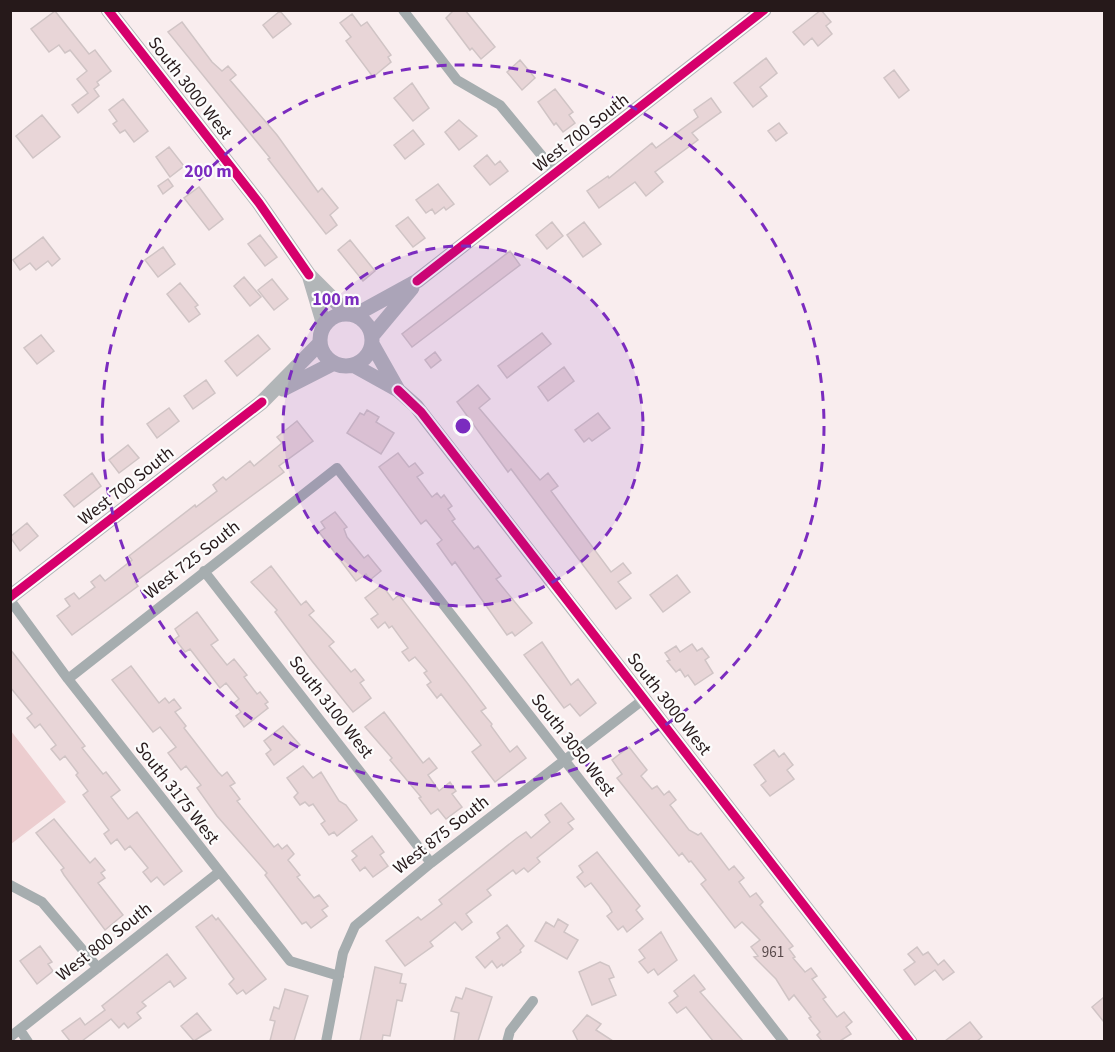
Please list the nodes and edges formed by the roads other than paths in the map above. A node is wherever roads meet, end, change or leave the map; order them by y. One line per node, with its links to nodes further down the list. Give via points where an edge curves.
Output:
1 (108, 10): 5 (main road, South 3000 West, via 259,203)
2 (403, 10): 4 (street, via 457,80 500,105)
3 (764, 10): 4 (main road, West 700 South)
4 (556, 173): 6 (main road, West 700 South)
5 (309, 275): 7 (main road, South 3000 West); 8 (main road, South 3000 West)
6 (417, 280): 7 (main road, West 700 South); 9 (main road, West 700 South)
7 (351, 314): 8 (main road, via 334,317); 9 (main road, via 367,323)
8 (324, 326): 10 (main road)
9 (372, 340): 12 (main road, via 365,357); 13 (main road, South 3000 West)
10 (320, 343): 11 (main road); 14 (main road, West 700 South)
11 (334, 363): 12 (main road); 14 (main road, West 700 South)
12 (352, 365): 13 (main road, South 3000 West)
13 (399, 390): 19 (main road, South 3000 West, via 421,412)
14 (262, 402): 17 (main road, West 700 South)
15 (337, 468): 16 (street, West 725 South); 20 (street, South 3050 West)
16 (204, 571): 18 (street, West 725 South); 21 (street, South 3100 West)
17 (10, 599): 18 (street, South 3175 West)
18 (68, 679): 22 (street, South 3175 West)
19 (644, 699): 20 (street, West 875 South); 33 (main road, South 3000 West)
20 (564, 760): 21 (street, West 875 South); 32 (street, South 3050 West)
21 (432, 863): 25 (street, West 875 South, via 356,926 343,953)
22 (218, 873): 24 (street, West 800 South); 25 (street, South 3175 West, via 290,961)
23 (10, 885): 24 (street, via 42,902)
24 (98, 968): 27 (street, West 800 South)
25 (339, 976): 30 (street, West 875 South)
26 (533, 1001): 31 (street)
27 (20, 1030): 28 (street, West 800 South); 29 (street)
28 (10, 1037)
29 (28, 1041)
30 (326, 1041)
31 (507, 1041)
32 (784, 1041)
33 (910, 1041)

